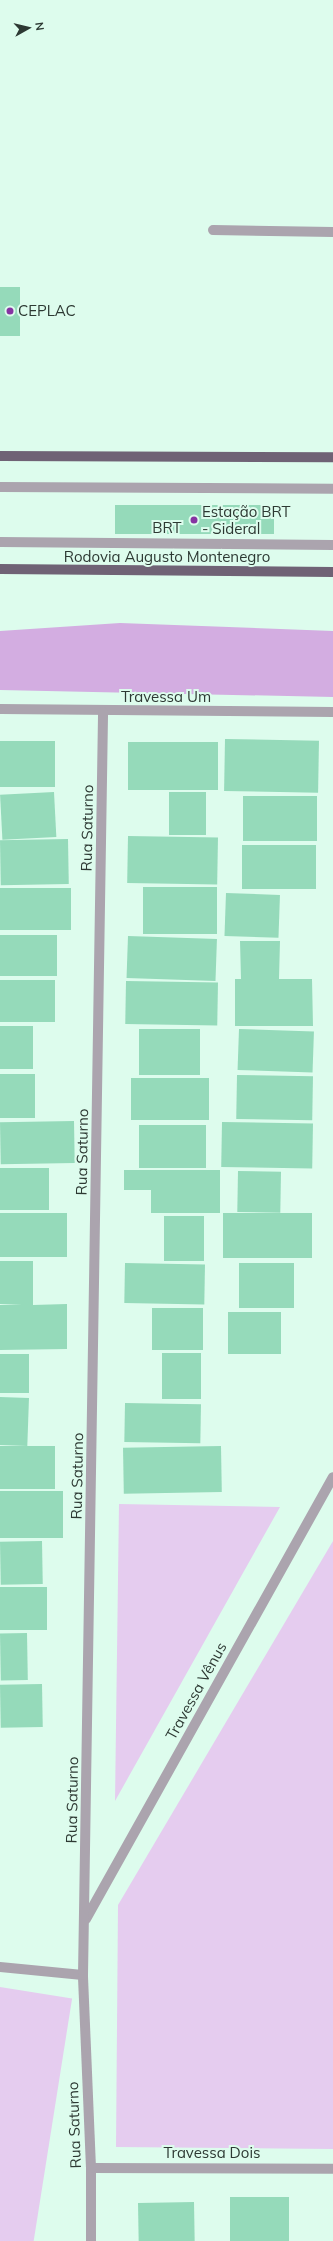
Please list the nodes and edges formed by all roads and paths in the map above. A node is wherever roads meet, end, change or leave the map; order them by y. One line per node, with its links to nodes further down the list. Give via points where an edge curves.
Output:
1 (213, 230): 2 (street)
2 (333, 232)
3 (0, 456): 4 (main road)
4 (333, 456)
5 (0, 487): 6 (street)
6 (333, 489)
7 (0, 542): 8 (street, BRT)
8 (333, 545)
9 (0, 569): 10 (main road, Rodovia Augusto Montenegro)
10 (333, 572)
11 (0, 709): 12 (street, Travessa Um)
12 (104, 712): 13 (street, Travessa Um); 15 (street, Rua Saturno)
13 (333, 712)
14 (333, 1477): 15 (street, Travessa Vênus)
15 (85, 1920): 17 (street, Rua Saturno)
16 (0, 1967): 17 (street)
17 (83, 1975): 18 (street, Rua Saturno)
18 (91, 2168): 19 (street, Travessa Dois); 20 (street, Rua Saturno)
19 (333, 2169)
20 (91, 2241)

